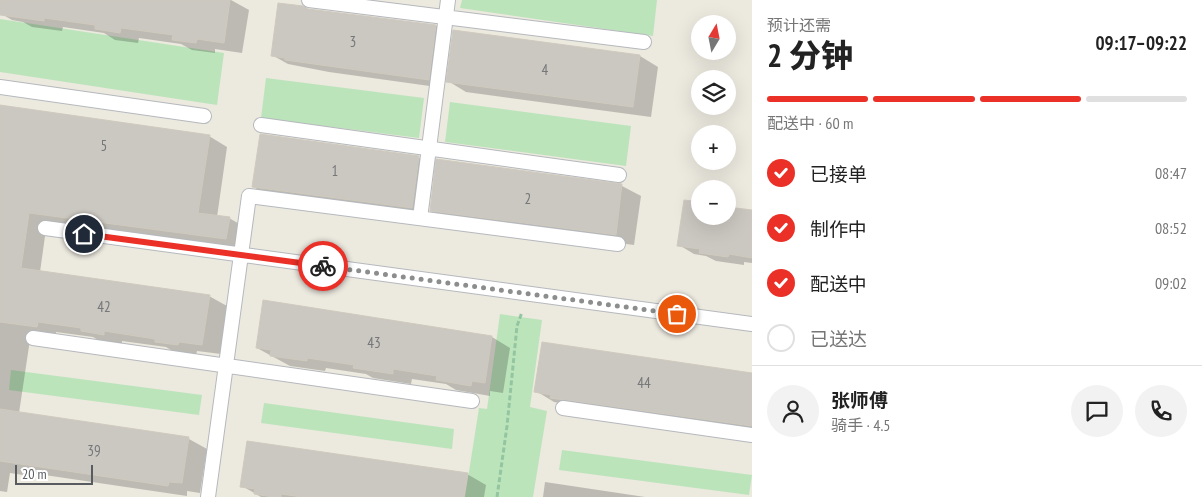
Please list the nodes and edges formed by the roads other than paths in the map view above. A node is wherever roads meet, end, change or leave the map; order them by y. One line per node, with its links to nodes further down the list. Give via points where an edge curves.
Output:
1 (309, 0): 3 (lane)
2 (448, 0): 3 (lane)
3 (446, 17): 4 (lane); 8 (lane)
4 (644, 42)
5 (0, 87): 6 (lane)
6 (204, 116)
7 (261, 125): 8 (lane)
8 (429, 148): 9 (lane); 10 (lane)
9 (619, 175)
10 (420, 218): 12 (lane); 13 (lane, via 249,196)
11 (46, 228): 13 (lane)
12 (618, 244)
13 (241, 255): 14 (lane); 16 (lane)
14 (752, 324)
15 (34, 338): 16 (lane)
16 (226, 365): 17 (lane); 20 (lane)
17 (472, 401)
18 (562, 408): 19 (lane)
19 (752, 435)
20 (208, 497)

